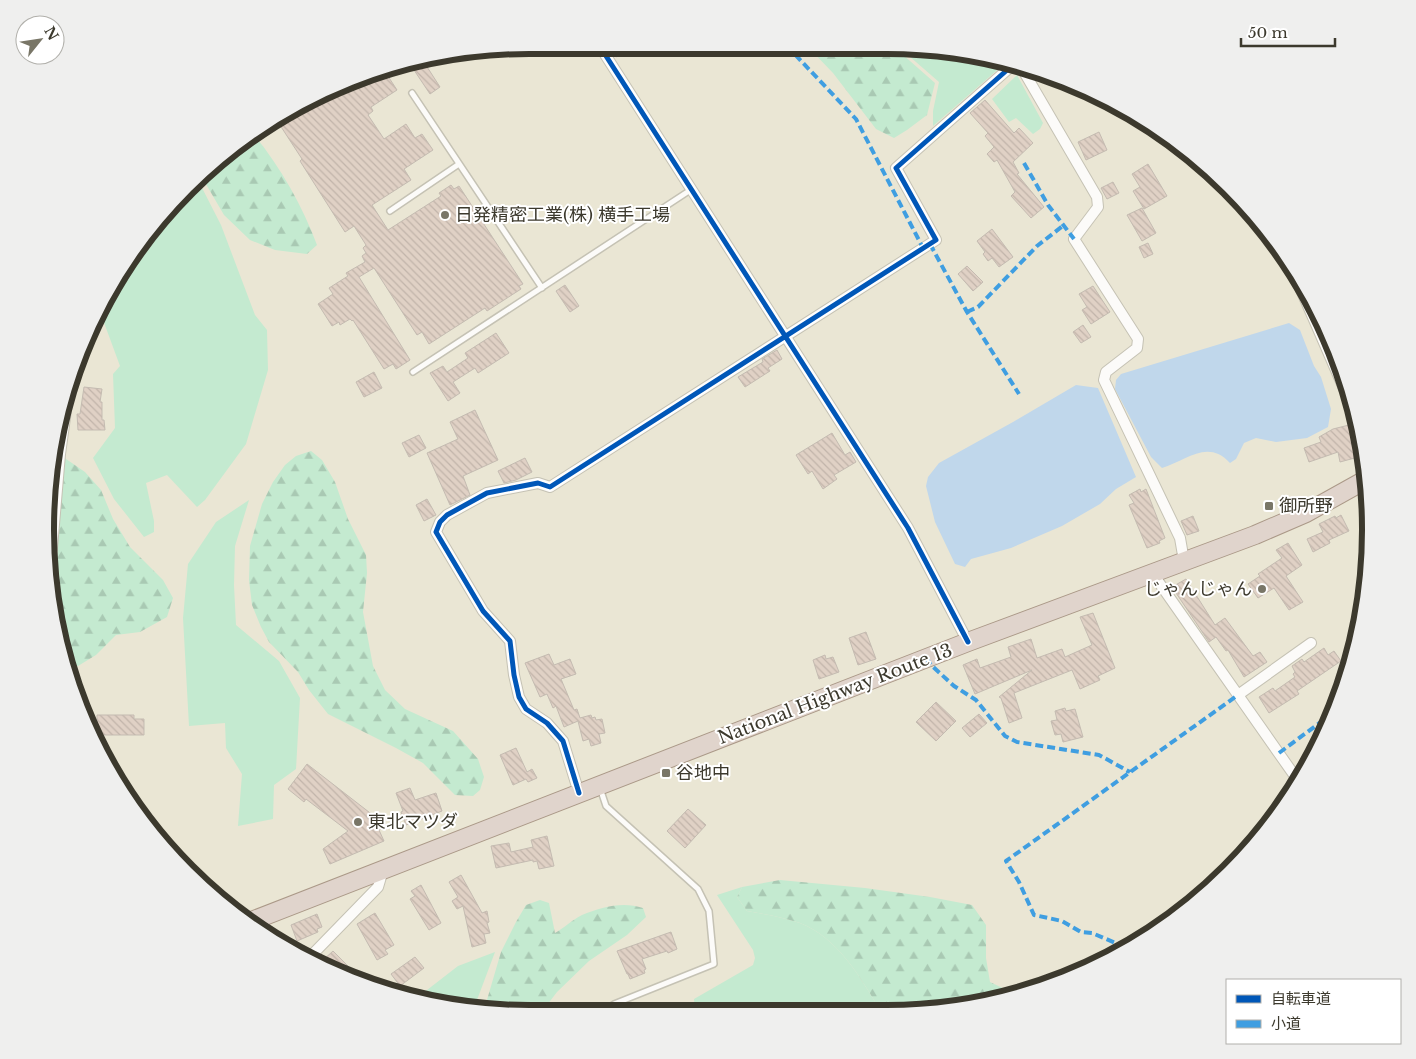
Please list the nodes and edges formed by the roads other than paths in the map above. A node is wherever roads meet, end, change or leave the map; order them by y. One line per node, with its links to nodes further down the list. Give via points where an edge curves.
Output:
1 (605, 54): 6 (street)
2 (1008, 69): 9 (street, via 896,168 936,240)
3 (1026, 75): 12 (street, via 1097,197 1098,207 1074,239 1138,339 1136,348 1106,372 1104,380 1180,538)
4 (412, 93): 5 (lane)
5 (459, 164): 7 (lane); 8 (lane)
6 (692, 189): 8 (lane); 9 (street)
7 (390, 211)
8 (542, 288): 10 (lane)
9 (786, 335): 14 (street, via 908,528); 19 (street, via 550,487 538,483 487,493 448,514 440,522 436,532 483,611 510,641 514,675 526,709 563,741)
10 (413, 372)
11 (1360, 483): 12 (highway, National Highway Route 13, via 1306,513)
12 (1184, 561): 13 (highway, National Highway Route 13)
13 (1153, 574): 14 (highway, National Highway Route 13); 16 (street)
14 (968, 642): 18 (highway, National Highway Route 13)
15 (1312, 643): 16 (street)
16 (1238, 695): 17 (street)
17 (1294, 775)
18 (600, 786): 19 (highway, National Highway Route 13); 23 (lane, via 606,806 698,889 709,911 714,964)
19 (579, 793): 20 (highway, National Highway Route 13)
20 (383, 870): 21 (highway, National Highway Route 13); 22 (street, via 378,887)
21 (257, 919)
22 (314, 953)
23 (614, 1004)

